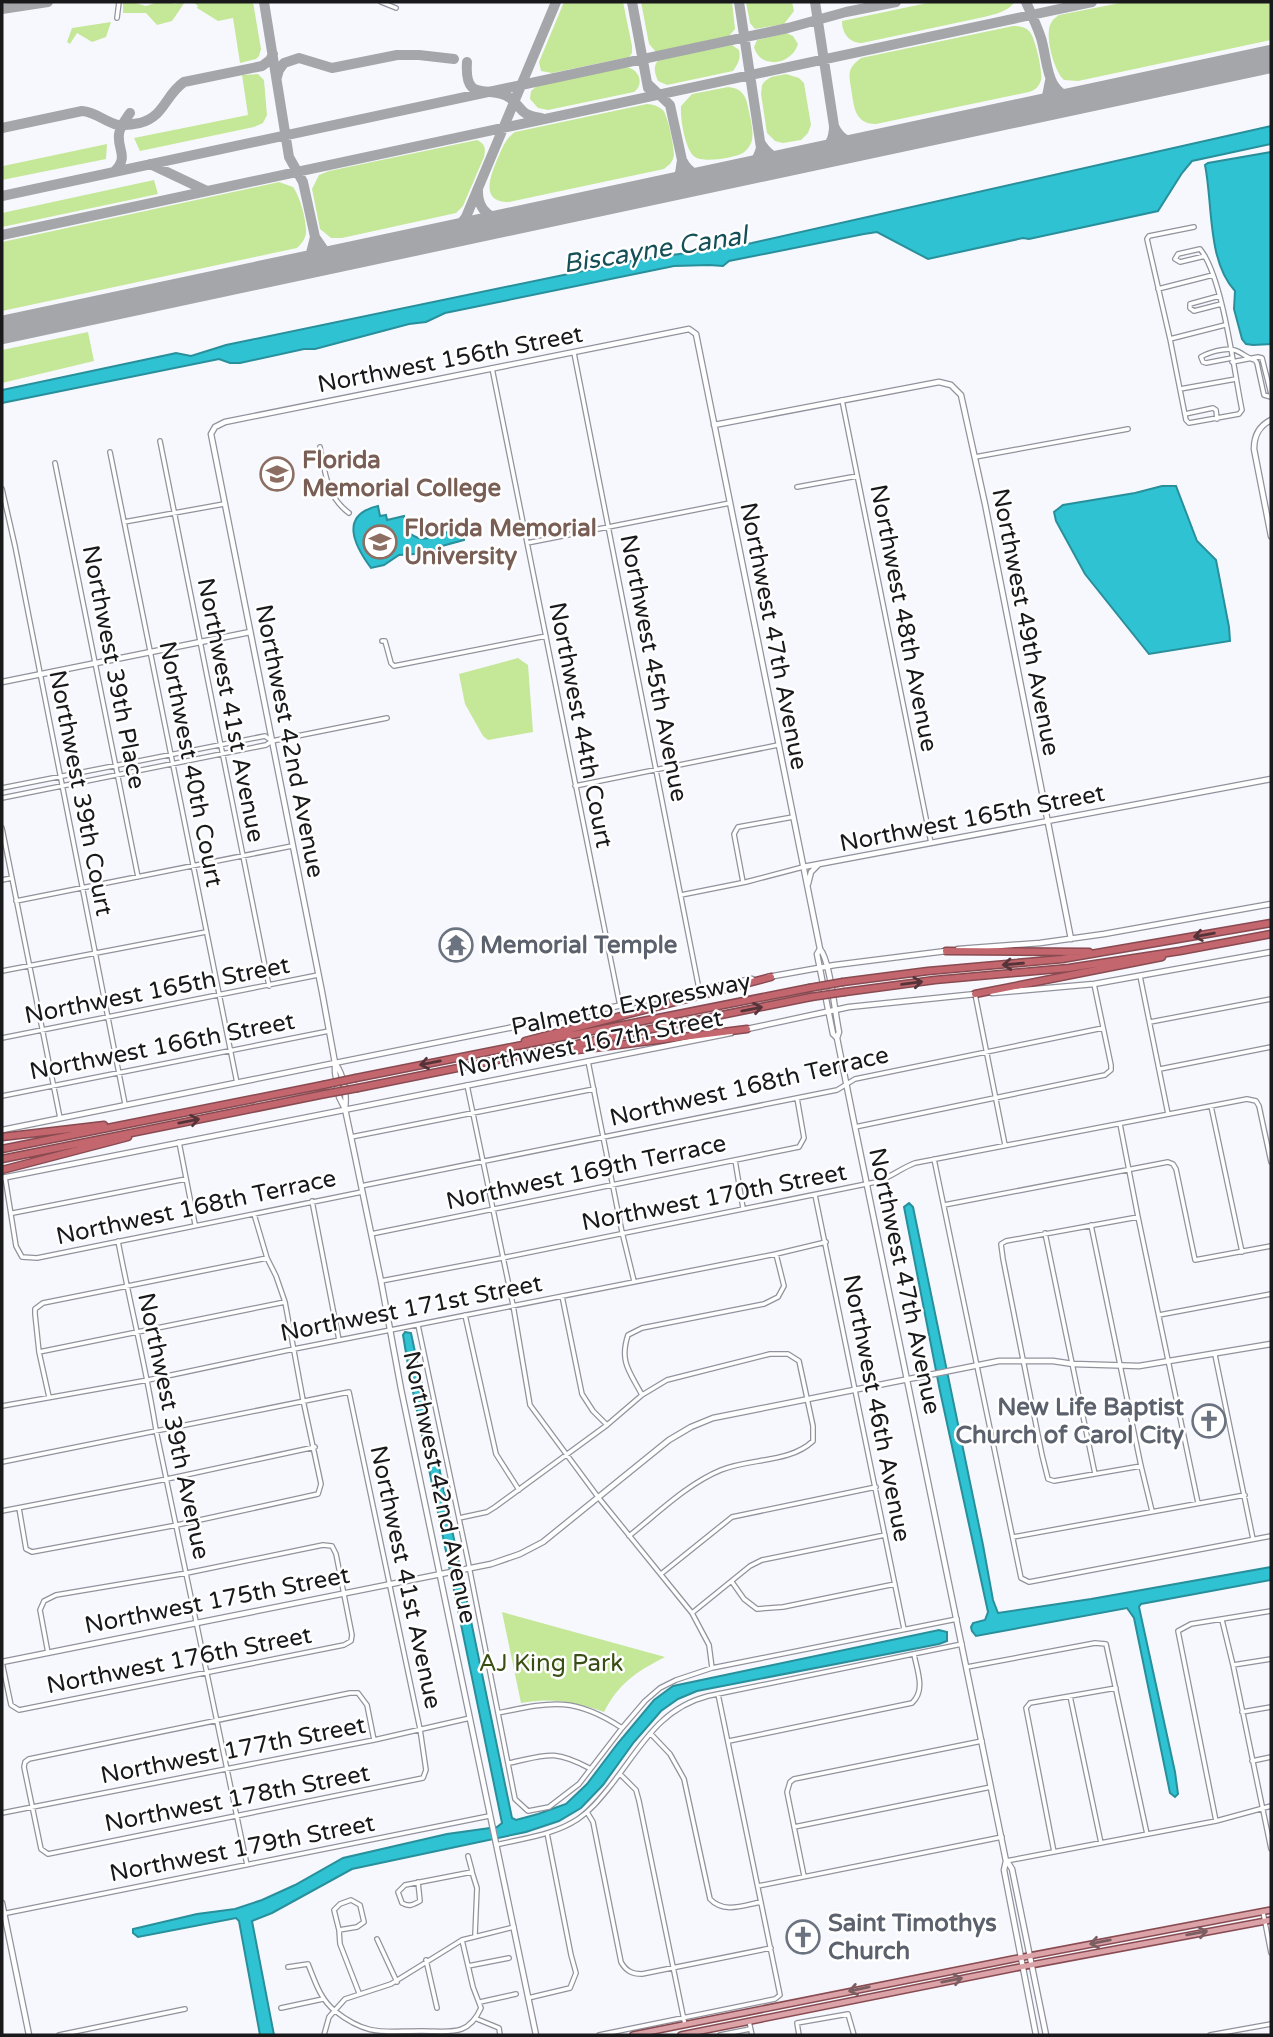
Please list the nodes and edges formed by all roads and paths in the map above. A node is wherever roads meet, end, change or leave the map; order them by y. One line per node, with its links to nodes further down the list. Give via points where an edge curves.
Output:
1 (120, 2): 4 (street)
2 (381, 2): 3 (street)
3 (396, 8)
4 (117, 18)
5 (1194, 228): 8 (street, via 1147,239)
6 (1205, 256): 6 (street, via 1200,249 1178,254 1175,259); 7 (street)
7 (1213, 275): 8 (street); 9 (street)
8 (1158, 289): 13 (street)
9 (1219, 296): 10 (street); 10 (street, via 1190,304 1190,308)
10 (1221, 304): 11 (street)
11 (1225, 325): 13 (street); 14 (street)
12 (694, 330): 15 (street, Northwest 156th Street); 29 (street, Northwest 47th Avenue)
13 (1170, 339): 23 (street)
14 (1230, 349): 16 (street); 17 (street); 17 (street, via 1201,357 1206,363)
15 (574, 352): 18 (street, Northwest 156th Street); 45 (street, Northwest 45th Avenue)
16 (1247, 358): 17 (street); 20 (street, via 1262,358); 21 (street, via 1256,361)
17 (1232, 360): 22 (street)
18 (492, 368): 30 (street, Northwest 156th Street); 47 (street, Northwest 44th Court)
19 (1271, 370): 20 (street)
20 (1265, 372): 21 (street); 24 (street)
21 (1259, 373): 24 (street, via 1264,395)
22 (1236, 379): 23 (street); 27 (street, via 1242,410)
23 (1180, 389): 26 (street)
24 (1271, 396)
25 (842, 400): 29 (street); 35 (street, Northwest 49th Avenue, via 939,382 951,385 961,395); 37 (street, Northwest 48th Avenue)
26 (1185, 414): 27 (street, via 1189,423); 27 (street, via 1213,408)
27 (1217, 419)
28 (1271, 420): 46 (street, via 1256,434 1254,449)
29 (714, 425): 41 (street, Northwest 47th Avenue)
30 (215, 427): 40 (street, Northwest 42nd Avenue, via 211,437)
31 (1128, 429): 35 (street)
32 (160, 441): 42 (street, Northwest 41st Avenue)
33 (320, 447): 43 (street, via 328,487)
34 (110, 452): 44 (street, Northwest 40th Court)
35 (975, 457): 73 (street, Northwest 49th Avenue)
36 (55, 463): 53 (street, Northwest 39th Place)
37 (858, 476): 38 (street); 75 (street, Northwest 48th Avenue)
38 (797, 487)
39 (2, 489): 54 (street, Northwest 39th Court)
40 (225, 503): 42 (street); 48 (street, Northwest 42nd Avenue)
41 (730, 503): 45 (street); 59 (street, Northwest 47th Avenue)
42 (174, 513): 44 (street); 51 (street, Northwest 41st Avenue)
43 (349, 513)
44 (124, 522): 52 (street, Northwest 40th Court)
45 (609, 526): 47 (street); 64 (street, Northwest 45th Avenue)
46 (1271, 536)
47 (527, 543): 49 (street, Northwest 44th Court)
48 (250, 632): 51 (street); 57 (street, Northwest 42nd Avenue)
49 (546, 636): 50 (street, via 394,666 386,641); 69 (street, Northwest 44th Court)
50 (382, 641)
51 (201, 643): 52 (street); 58 (street, Northwest 41st Avenue)
52 (151, 652): 53 (street); 61 (street, Northwest 40th Court)
53 (96, 663): 54 (street); 63 (street, Northwest 39th Place)
54 (40, 674): 55 (street); 66 (street, Northwest 39th Court)
55 (2, 682)
56 (387, 718): 57 (street)
57 (272, 741): 58 (street, via 265,736); 60 (street); 76 (street, Northwest 42nd Avenue)
58 (221, 745): 60 (street, Northwest 41st Avenue); 61 (street)
59 (778, 745): 64 (street); 72 (street, Northwest 47th Avenue)
60 (223, 754): 62 (street); 77 (street, Northwest 41st Avenue)
61 (171, 755): 62 (street, Northwest 40th Court); 63 (street)
62 (173, 764): 65 (street); 79 (street, Northwest 40th Court)
63 (116, 766): 65 (street, Northwest 39th Place); 66 (street)
64 (656, 770): 69 (street); 87 (street, Northwest 45th Avenue)
65 (118, 775): 68 (street); 81 (street, Northwest 39th Place)
66 (60, 776): 68 (street, Northwest 39th Court); 70 (street)
67 (1271, 779): 73 (street, Northwest 165th Street)
68 (62, 786): 71 (street); 85 (street, Northwest 39th Court)
69 (575, 786): 113 (street, Northwest 44th Court)
70 (2, 788)
71 (2, 798)
72 (793, 817): 80 (street, Northwest 47th Avenue); 84 (street, via 735,830)
73 (1048, 821): 75 (street, Northwest 165th Street); 93 (street, Northwest 49th Avenue)
74 (2, 828): 82 (street)
75 (931, 843): 78 (street, Northwest 165th Street)
76 (292, 846): 77 (street); 104 (street, Northwest 42nd Avenue)
77 (243, 856): 79 (street); 108 (street, Northwest 41st Avenue)
78 (819, 864): 80 (street, Northwest 165th Street); 86 (street, via 811,872)
79 (193, 866): 81 (street); 91 (street, Northwest 40th Court)
80 (803, 867): 84 (street, Northwest 165th Street); 86 (street, Northwest 47th Avenue)
81 (138, 877): 85 (street)
82 (12, 878): 83 (street); 88 (street)
83 (2, 880)
84 (744, 883): 87 (street, Northwest 165th Street)
85 (82, 888): 88 (street); 98 (street, Northwest 39th Court)
86 (808, 889): 94 (street, Northwest 47th Avenue)
87 (681, 895): 109 (street, Northwest 45th Avenue)
88 (16, 901): 100 (street)
89 (1271, 904): 93 (street)
90 (1271, 923): 99 (highway, Palmetto Expressway, one-way to 99)
91 (206, 932): 98 (street); 111 (street, Northwest 40th Court)
92 (1271, 934): 96 (highway, Palmetto Expressway)
93 (1071, 939): 95 (street)
94 (820, 948): 101 (street, Northwest 47th Avenue); 102 (street, Northwest 47th Avenue)
95 (946, 951): 99 (highway); 101 (street)
96 (1180, 951): 110 (highway); 128 (highway, Palmetto Expressway, one-way to 96, bridge, via 845,992)
97 (1271, 952): 105 (street, Northwest 167th Street)
98 (96, 953): 100 (street); 116 (street, Northwest 39th Court)
99 (1105, 953): 125 (highway, Palmetto Expressway, one-way to 125, bridge, via 843,982)
100 (29, 966): 103 (street); 120 (street)
101 (827, 967): 102 (street, Northwest 167th Street); 114 (street, Northwest 47th Avenue)
102 (819, 968): 106 (street, Northwest 167th Street); 115 (street, Northwest 47th Avenue)
103 (2, 971)
104 (318, 975): 108 (street, Northwest 165th Street); 121 (street, Northwest 42nd Avenue)
105 (1140, 976): 107 (street, Northwest 167th Street); 117 (street)
106 (771, 977): 109 (street, Northwest 167th Street); 125 (highway)
107 (1094, 984): 110 (street, Northwest 167th Street); 118 (street)
108 (269, 986): 111 (street, Northwest 165th Street)
109 (699, 989): 113 (street, Northwest 167th Street)
110 (975, 994): 114 (street, Northwest 167th Street); 127 (street)
111 (218, 996): 116 (street, Northwest 165th Street); 126 (street, Northwest 40th Court)
112 (1271, 999): 117 (street)
113 (620, 1006): 130 (street, Northwest 167th Street)
114 (835, 1010): 115 (street, Northwest 167th Street); 123 (street, Northwest 47th Avenue)
115 (827, 1012): 119 (street, Northwest 167th Street); 123 (street, Northwest 47th Avenue)
116 (108, 1017): 120 (street, Northwest 165th Street); 132 (street, Northwest 39th Court)
117 (1150, 1022): 131 (street)
118 (1103, 1028): 127 (street, Northwest 168th Terrace); 140 (street, via 1109,1073)
119 (747, 1029): 128 (highway); 129 (street, Northwest 167th Street)
120 (42, 1031): 122 (street, Northwest 165th Street); 136 (street)
121 (329, 1031): 126 (street, Northwest 166th Street); 130 (street, Northwest 42nd Avenue)
122 (2, 1038)
123 (837, 1038): 135 (street, Northwest 47th Avenue)
124 (1271, 1047): 131 (street)
125 (507, 1048): 147 (highway, Palmetto Expressway, one-way to 147, bridge)
126 (230, 1051): 132 (street, Northwest 166th Street); 133 (street, Northwest 40th Court)
127 (987, 1052): 135 (street, Northwest 168th Terrace, via 855,1079); 140 (street)
128 (517, 1056): 150 (highway, Palmetto Expressway, one-way to 128, bridge)
129 (588, 1060): 134 (street, Northwest 167th Street); 137 (street)
130 (335, 1063): 133 (street, Northwest 167th Street); 143 (street, Northwest 42nd Avenue)
131 (1160, 1069): 145 (street)
132 (119, 1072): 136 (street, Northwest 166th Street); 141 (street, Northwest 39th Court)
133 (237, 1083): 141 (street, Northwest 167th Street)
134 (467, 1085): 143 (street, Northwest 167th Street); 144 (street)
135 (847, 1085): 139 (street, Northwest 168th Terrace); 149 (street, Northwest 47th Avenue)
136 (53, 1086): 138 (street, Northwest 166th Street); 146 (street)
137 (594, 1089): 144 (street); 154 (street)
138 (2, 1096)
139 (797, 1098): 154 (street, Northwest 168th Terrace); 161 (street, Northwest 169th Terrace, via 804,1138 799,1146)
140 (996, 1098): 149 (street); 156 (street)
141 (125, 1105): 146 (street, Northwest 167th Street)
142 (1212, 1106): 145 (street, Northwest 170th Street); 162 (street, Northwest 170th Street, via 1256,1101); 185 (street)
143 (345, 1109): 153 (street, Northwest 42nd Avenue); 155 (street, Northwest 167th Street)
144 (473, 1112): 153 (street); 160 (street)
145 (1168, 1114): 148 (street, Northwest 170th Street)
146 (60, 1118): 151 (street, Northwest 167th Street)
147 (123, 1124): 152 (highway); 157 (highway, Palmetto Expressway)
148 (1120, 1124): 156 (street, Northwest 170th Street); 163 (street)
149 (855, 1127): 166 (street, Northwest 47th Avenue)
150 (155, 1128): 158 (highway, Palmetto Expressway); 164 (highway)
151 (2, 1130)
152 (2, 1137)
153 (351, 1137): 168 (street, Northwest 42nd Avenue)
154 (604, 1137): 160 (street, Northwest 168th Terrace); 167 (street)
155 (178, 1142): 164 (street, Northwest 167th Street); 165 (street)
156 (1005, 1145): 159 (street, Northwest 170th Street)
157 (2, 1149)
158 (2, 1159)
159 (934, 1159): 166 (street, Northwest 170th Street); 171 (street)
160 (482, 1160): 168 (street, Northwest 168th Terrace); 173 (street)
161 (735, 1160): 167 (street, Northwest 169th Terrace); 172 (street)
162 (1271, 1162)
163 (1128, 1170): 171 (street); 176 (street); 185 (street, via 1173,1164 1195,1259)
164 (3, 1175): 174 (street)
165 (186, 1179): 174 (street); 177 (street)
166 (866, 1184): 169 (street, Northwest 170th Street); 211 (street, Northwest 47th Avenue)
167 (613, 1186): 173 (street, Northwest 169th Terrace); 179 (street)
168 (362, 1189): 170 (street, Northwest 168th Terrace); 181 (street, Northwest 42nd Avenue)
169 (814, 1195): 172 (street, Northwest 170th Street); 183 (street, Northwest 46th Avenue)
170 (312, 1201): 175 (street, Northwest 168th Terrace); 201 (street)
171 (944, 1205): 209 (street)
172 (743, 1208): 179 (street, Northwest 170th Street)
173 (493, 1209): 181 (street, Northwest 169th Terrace); 188 (street)
174 (13, 1213): 182 (street, Northwest 168th Terrace, via 16,1246 22,1257)
175 (254, 1214): 177 (street, Northwest 168th Terrace); 187 (street)
176 (1138, 1217): 178 (street); 197 (street)
177 (195, 1224): 182 (street, Northwest 168th Terrace)
178 (1091, 1224): 180 (street); 210 (street)
179 (622, 1233): 188 (street, Northwest 170th Street); 190 (street)
180 (1045, 1233): 206 (street, via 1001,1244); 208 (street)
181 (371, 1234): 189 (street, Northwest 42nd Avenue)
182 (118, 1241): 191 (street, Northwest 39th Avenue)
183 (826, 1242): 186 (street, Northwest 171st Street); 213 (street, Northwest 46th Avenue)
184 (1271, 1246): 185 (street)
185 (1242, 1252)
186 (776, 1254): 190 (street, Northwest 171st Street); 214 (street, via 784,1286 778,1297 628,1335 624,1363)
187 (267, 1258): 191 (street); 194 (street)
188 (502, 1258): 189 (street, Northwest 170th Street); 195 (street)
189 (381, 1281): 199 (street, Northwest 42nd Avenue)
190 (634, 1281): 193 (street, Northwest 171st Street)
191 (127, 1286): 200 (street, Northwest 39th Avenue); 204 (street, via 43,1303 35,1309)
192 (1271, 1294): 197 (street)
193 (562, 1296): 195 (street, Northwest 171st Street); 219 (street, via 582,1394)
194 (285, 1303): 200 (street); 203 (street)
195 (513, 1305): 196 (street, Northwest 171st Street); 222 (street, via 530,1405)
196 (465, 1315): 198 (street, Northwest 171st Street); 228 (street, via 496,1454)
197 (1159, 1315): 207 (street)
198 (418, 1325): 199 (street, Northwest 171st Street); 235 (street)
199 (390, 1330): 201 (street, Northwest 171st Street); 244 (street, Northwest 42nd Avenue)
200 (136, 1332): 204 (street); 212 (street, Northwest 39th Avenue)
201 (339, 1340): 203 (street, Northwest 171st Street)
202 (1271, 1344): 205 (street, Northwest 175th Street)
203 (294, 1349): 212 (street, Northwest 171st Street); 217 (street)
204 (39, 1352): 215 (street)
205 (1214, 1355): 207 (street, Northwest 175th Street); 229 (street)
206 (1024, 1360): 208 (street, Northwest 175th Street); 209 (street, Northwest 175th Street); 225 (street, via 1048,1479)
207 (1169, 1362): 210 (street, Northwest 175th Street); 231 (street)
208 (1073, 1364): 210 (street, Northwest 175th Street); 225 (street)
209 (976, 1366): 211 (street, Northwest 175th Street); 240 (street)
210 (1121, 1366): 224 (street)
211 (908, 1379): 213 (street, Northwest 175th Street); 252 (street, Northwest 47th Avenue)
212 (148, 1380): 215 (street, Northwest 171st Street); 220 (street, Northwest 39th Avenue)
213 (856, 1388): 216 (street, Northwest 175th Street); 227 (street, Northwest 46th Avenue)
214 (642, 1395): 216 (street, via 682,1375 788,1354 799,1361); 219 (street)
215 (49, 1397): 218 (street, Northwest 171st Street)
216 (808, 1399): 230 (street, Northwest 175th Street, via 713,1418 691,1427); 238 (street, via 813,1441 802,1451 723,1469 699,1481)
217 (303, 1400): 220 (street); 221 (street); 247 (street, Northwest 41st Avenue, via 349,1392)
218 (2, 1406)
219 (607, 1425): 222 (street)
220 (156, 1430): 223 (street); 226 (street, Northwest 39th Avenue)
221 (314, 1447): 226 (street); 236 (street, via 321,1484 318,1494)
222 (567, 1454): 228 (street); 230 (street)
223 (2, 1462)
224 (1141, 1466): 225 (street); 234 (street)
225 (1095, 1474)
226 (167, 1479): 232 (street); 236 (street, Northwest 39th Avenue)
227 (876, 1487): 237 (street, Northwest 46th Avenue); 245 (street, via 732,1517)
228 (519, 1490): 235 (street, via 487,1512)
229 (1245, 1494): 231 (street); 241 (street)
230 (598, 1497): 238 (street); 242 (street, Northwest 175th Street, via 543,1542 491,1564)
231 (1198, 1503): 234 (street)
232 (19, 1508): 233 (street); 236 (street, via 26,1549 32,1552)
233 (2, 1511)
234 (1152, 1511): 240 (street)
235 (459, 1518): 242 (street)
236 (177, 1525): 243 (street, Northwest 39th Avenue)
237 (885, 1535): 246 (street, via 762,1560); 248 (street, Northwest 46th Avenue)
238 (629, 1536): 245 (street)
239 (1271, 1536): 241 (street)
240 (1013, 1537): 241 (street, via 1021,1578 1029,1582)
241 (1253, 1539)
242 (467, 1568): 244 (street, Northwest 175th Street); 270 (street)
243 (187, 1573): 249 (street, via 332,1546); 254 (street, Northwest 39th Avenue); 257 (street, via 56,1595 44,1601 40,1610)
244 (440, 1573): 247 (street, Northwest 175th Street); 271 (street, Northwest 42nd Avenue)
245 (661, 1574): 251 (street)
246 (732, 1582): 248 (street, via 757,1609); 251 (street)
247 (389, 1583): 249 (street, Northwest 175th Street); 274 (street, Northwest 41st Avenue)
248 (895, 1584): 255 (street, Northwest 46th Avenue)
249 (344, 1593): 254 (street, Northwest 175th Street); 264 (street, Northwest 176th Street, via 351,1641)
250 (1271, 1611): 253 (street)
251 (691, 1613): 263 (street, via 709,1645)
252 (957, 1619): 255 (street); 256 (street, Northwest 47th Avenue)
253 (1222, 1620): 261 (street); 294 (street, via 1191,1624 1178,1631)
254 (198, 1622): 257 (street, Northwest 175th Street); 264 (street, Northwest 39th Avenue)
255 (904, 1629): 263 (street)
256 (962, 1644): 258 (street); 262 (street, Northwest 47th Avenue)
257 (48, 1653): 260 (street, Northwest 175th Street)
258 (914, 1654): 266 (street); 277 (street, via 920,1686 912,1703)
259 (1271, 1659): 261 (street)
260 (2, 1661): 264 (street, Northwest 176th Street, via 11,1705 19,1710)
261 (1233, 1665): 269 (street)
262 (967, 1667): 265 (street, via 1106,1644); 278 (street, Northwest 47th Avenue)
263 (712, 1668): 273 (street, via 660,1689)
264 (207, 1672): 272 (street, Northwest 39th Avenue)
265 (1116, 1688): 267 (street); 297 (street)
266 (718, 1694): 275 (street, via 678,1707); 277 (street)
267 (1070, 1696): 300 (street); 302 (street, via 1030,1703 1026,1708)
268 (1271, 1707): 269 (street)
269 (1242, 1712): 280 (street)
270 (498, 1713): 273 (street, via 569,1704 587,1708); 281 (street)
271 (470, 1718): 274 (street, Northwest 177th Street); 293 (street, Northwest 42nd Avenue)
272 (217, 1719): 276 (street, via 358,1693 367,1705); 282 (street, Northwest 39th Avenue); 288 (street, via 29,1759 24,1767)
273 (622, 1728): 283 (street)
274 (420, 1729): 276 (street, Northwest 177th Street); 284 (street, Northwest 41st Avenue)
275 (651, 1734): 285 (street); 310 (street, via 684,1779 708,1893 715,1905 728,1908)
276 (374, 1740): 282 (street, Northwest 177th Street)
277 (729, 1741): 309 (street)
278 (982, 1741): 286 (street, Northwest 47th Avenue); 295 (street, via 794,1779 787,1785)
279 (1271, 1757): 280 (street)
280 (1252, 1760): 289 (street)
281 (509, 1763): 283 (street, via 552,1754); 283 (street, via 515,1799 528,1811 549,1807 579,1784)
282 (227, 1768): 288 (street, Northwest 177th Street); 292 (street, Northwest 39th Avenue)
283 (589, 1768)
284 (426, 1770): 292 (street, Northwest 178th Street, via 423,1778)
285 (620, 1774): 290 (street); 335 (street, via 636,1790)
286 (992, 1787): 295 (street); 298 (street, Northwest 47th Avenue)
287 (1271, 1806): 289 (street)
288 (33, 1807): 291 (street, Northwest 177th Street); 292 (street, Northwest 178th Street, via 41,1849 48,1854)
289 (1262, 1808): 294 (street); 301 (street)
290 (587, 1812): 296 (street); 335 (street, via 593,1822 621,1962 628,1971 642,1975)
291 (2, 1814)
292 (237, 1816): 305 (street, Northwest 39th Avenue)
293 (489, 1816): 299 (street, Northwest 42nd Avenue); 305 (street, Northwest 179th Street)
294 (1216, 1821): 297 (street)
295 (794, 1827): 307 (street)
296 (547, 1833): 299 (street); 343 (street, via 576,1973 570,1988)
297 (1147, 1834): 300 (street)
298 (1002, 1837): 304 (street, Northwest 47th Avenue); 307 (street)
299 (495, 1842): 316 (street, Northwest 42nd Avenue)
300 (1101, 1843): 302 (street)
301 (1271, 1849)
302 (1054, 1852): 304 (street)
303 (468, 1856): 306 (street)
304 (1006, 1861): 327 (street, Northwest 47th Avenue, via 1012,1869); 328 (street, Northwest 47th Avenue)
305 (247, 1865): 314 (street, Northwest 179th Street)
306 (472, 1872): 308 (street); 320 (street, via 477,1888)
307 (804, 1876): 309 (street)
308 (418, 1882): 308 (street, via 401,1888 402,1903 420,1902)
309 (758, 1885): 310 (street)
310 (761, 1902): 325 (street)
311 (2, 1903): 314 (street)
312 (1271, 1910): 313 (main road)
313 (1263, 1912): 315 (street); 317 (main road)
314 (3, 1914): 363 (street)
315 (1268, 1920): 323 (main road, one-way to 315); 326 (street)
316 (514, 1927): 320 (street); 343 (street, Northwest 42nd Avenue)
317 (1167, 1929): 319 (main road); 323 (main road)
318 (338, 1930): 318 (street, via 334,1910 351,1900 360,1905 364,1922); 340 (street)
319 (1141, 1934): 324 (main road); 327 (main road, one-way to 327)
320 (475, 1935): 322 (street)
321 (377, 1939): 338 (street)
322 (461, 1940): 330 (street); 332 (street)
323 (1150, 1942): 324 (main road)
324 (1130, 1946): 331 (main road)
325 (771, 1948): 335 (street); 354 (street, via 780,1995)
326 (1271, 1953)
327 (1031, 1955): 328 (main road); 331 (street, Northwest 47th Avenue)
328 (1022, 1957): 333 (street, Northwest 47th Avenue); 336 (main road)
329 (509, 1958): 332 (street)
330 (426, 1960): 338 (street); 348 (street)
331 (1032, 1965): 333 (main road); 376 (street, Northwest 47th Avenue)
332 (468, 1966): 345 (street)
333 (1024, 1966): 339 (main road, one-way to 333); 375 (street, Northwest 47th Avenue)
334 (288, 1967): 344 (street, via 308,1964)
335 (674, 1968): 354 (street)
336 (913, 1979): 337 (main road); 339 (main road)
337 (898, 1981): 342 (main road); 350 (main road, one-way to 350)
338 (397, 1982): 340 (street)
339 (900, 1991): 342 (main road)
340 (359, 1993): 351 (street)
341 (516, 1994): 345 (street)
342 (886, 1994): 346 (main road)
343 (528, 1997): 367 (street, Northwest 42nd Avenue)
344 (323, 1999): 347 (street); 351 (street)
345 (480, 2002): 353 (street)
346 (834, 2004): 352 (street); 356 (main road)
347 (281, 2008)
348 (438, 2008)
349 (186, 2009): 364 (street)
350 (761, 2009): 355 (main road); 356 (main road)
351 (334, 2010): 361 (street, via 367,2030); 365 (street)
352 (836, 2016): 373 (street, via 797,2023); 374 (street, via 848,2014)
353 (477, 2019): 360 (street); 366 (street, via 499,2028)
354 (685, 2021): 355 (main road); 368 (street); 369 (main road); 370 (main road)
355 (703, 2021): 362 (main road)
356 (749, 2021): 358 (street); 362 (main road)
357 (1271, 2024): 377 (street)
358 (750, 2029): 371 (street); 372 (street)
359 (422, 2033): 360 (street); 361 (street)
360 (461, 2033)
361 (386, 2034)
362 (689, 2034): 370 (main road)
363 (29, 2035)
364 (59, 2035)
365 (324, 2035)
366 (500, 2035)
367 (536, 2035)
368 (599, 2035)
369 (633, 2035)
370 (679, 2035)
371 (720, 2035)
372 (752, 2035)
373 (799, 2035)
374 (854, 2035)
375 (1036, 2035)
376 (1045, 2035)
377 (1210, 2035)

